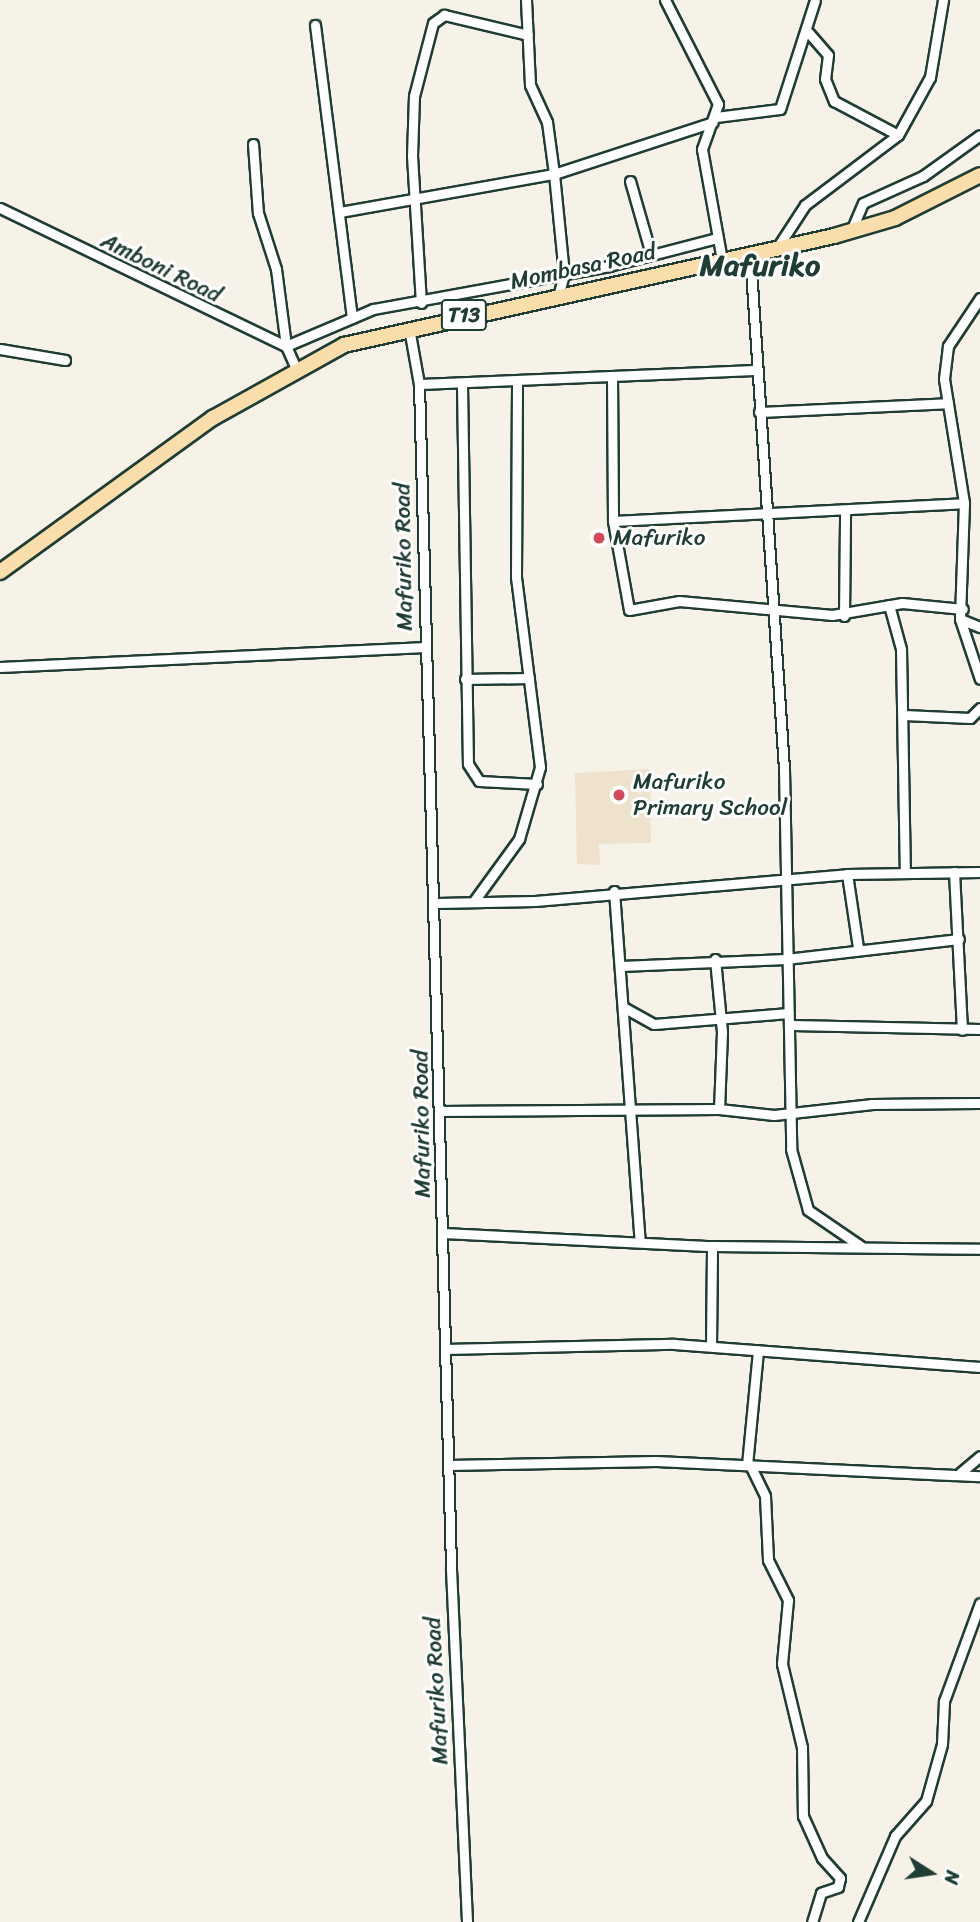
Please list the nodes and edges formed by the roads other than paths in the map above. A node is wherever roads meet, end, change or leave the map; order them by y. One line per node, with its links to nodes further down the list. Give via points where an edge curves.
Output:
1 (526, 0): 7 (street)
2 (665, 0): 8 (street, via 716,96)
3 (815, 0): 6 (street)
4 (943, 0): 9 (street, via 930,77)
5 (315, 25): 17 (street, via 317,80)
6 (808, 32): 8 (street, via 780,109); 9 (street, via 828,55 825,79 834,101)
7 (528, 35): 12 (street, via 530,85 547,122); 15 (street, via 444,15 435,19 414,96)
8 (714, 120): 12 (street); 19 (street, via 702,149)
9 (898, 135): 20 (street, via 804,205)
10 (980, 135): 18 (street, via 923,176 863,203)
11 (253, 144): 30 (street, via 258,213 276,269)
12 (554, 174): 15 (street); 24 (street)
13 (980, 175): 18 (highway, Mombasa Road / T13, via 895,218)
14 (630, 181): 21 (street)
15 (411, 200): 17 (street); 27 (street)
16 (0, 208): 30 (street, Amboni Road)
17 (340, 212): 28 (street)
18 (850, 231): 20 (highway, Mombasa Road / T13)
19 (717, 238): 21 (street); 23 (street)
20 (776, 249): 22 (highway, Mombasa Road / T13)
21 (651, 254): 24 (street)
22 (750, 254): 23 (highway, Mombasa Road / T13); 34 (street)
23 (722, 260): 25 (highway, Mombasa Road / T13)
24 (564, 274): 25 (street); 27 (street)
25 (558, 297): 29 (highway, Mombasa Road / T13)
26 (980, 298): 39 (street, via 948,346)
27 (421, 303): 28 (street)
28 (352, 318): 30 (street)
29 (408, 326): 33 (highway, Mombasa Road / T13); 37 (street, Mafuriko Road)
30 (286, 346): 33 (street)
31 (0, 349): 32 (street)
32 (65, 360)
33 (296, 368): 45 (highway, Mombasa Road / T13, via 213,418)
34 (756, 370): 35 (street); 40 (street)
35 (612, 376): 36 (street); 44 (street)
36 (517, 382): 38 (street); 53 (street, via 516,577)
37 (419, 384): 38 (street); 51 (street, Mafuriko Road)
38 (462, 385): 54 (street)
39 (948, 404): 40 (street); 41 (street)
40 (759, 412): 43 (street)
41 (964, 503): 42 (street); 48 (street)
42 (845, 513): 43 (street); 49 (street)
43 (766, 516): 44 (street); 47 (street)
44 (613, 521): 47 (street, via 629,610 679,601)
45 (0, 572)
46 (889, 605): 48 (street); 49 (street); 57 (street, via 901,649)
47 (772, 609): 49 (street); 63 (street)
48 (962, 614): 50 (street); 55 (street)
49 (845, 616)
50 (980, 627)
51 (426, 648): 52 (street); 66 (street, Mafuriko Road)
52 (0, 667)
53 (529, 678): 54 (street); 58 (street)
54 (465, 679): 58 (street, via 472,775)
55 (980, 679)
56 (980, 708): 57 (street, via 970,718)
57 (904, 715): 59 (street)
58 (537, 784): 65 (street, via 519,839)
59 (905, 872): 60 (street); 62 (street)
60 (954, 872): 61 (street); 67 (street)
61 (980, 872)
62 (847, 874): 63 (street); 68 (street)
63 (785, 881): 64 (street); 70 (street)
64 (614, 891): 65 (street); 71 (street)
65 (474, 901): 66 (street)
66 (437, 903): 82 (street, Mafuriko Road)
67 (959, 939): 68 (street); 77 (street)
68 (858, 948): 70 (street)
69 (715, 959): 70 (street); 71 (street); 74 (street)
70 (786, 959): 73 (street)
71 (621, 966): 72 (street)
72 (623, 1007): 74 (street, via 654,1024); 80 (street)
73 (789, 1013): 74 (street); 75 (street)
74 (719, 1022): 79 (street)
75 (792, 1025): 77 (street); 81 (street)
76 (980, 1029): 77 (street)
77 (962, 1030)
78 (980, 1103): 81 (street)
79 (719, 1109): 80 (street); 81 (street, via 774,1115)
80 (634, 1110): 82 (street); 84 (street)
81 (793, 1110): 86 (street, via 791,1149 808,1210)
82 (440, 1111): 83 (street, Mafuriko Road)
83 (443, 1233): 84 (street); 89 (street, Mafuriko Road)
84 (640, 1241): 85 (street)
85 (712, 1246): 86 (street); 88 (street)
86 (862, 1247): 87 (street)
87 (980, 1249)
88 (710, 1346): 89 (street); 90 (street)
89 (445, 1349): 93 (street, Mafuriko Road)
90 (758, 1351): 91 (street); 94 (street)
91 (980, 1367)
92 (980, 1456): 95 (street)
93 (449, 1465): 94 (street); 98 (street, Mafuriko Road)
94 (748, 1465): 95 (street); 99 (street, via 765,1496 768,1560 788,1600 782,1664 802,1747 803,1816 822,1858 840,1878 838,1887 821,1893)
95 (960, 1473): 96 (street)
96 (980, 1476)
97 (980, 1603): 100 (street, via 944,1701 942,1744 926,1801 895,1836)
98 (467, 1922)
99 (812, 1922)
100 (858, 1922)

